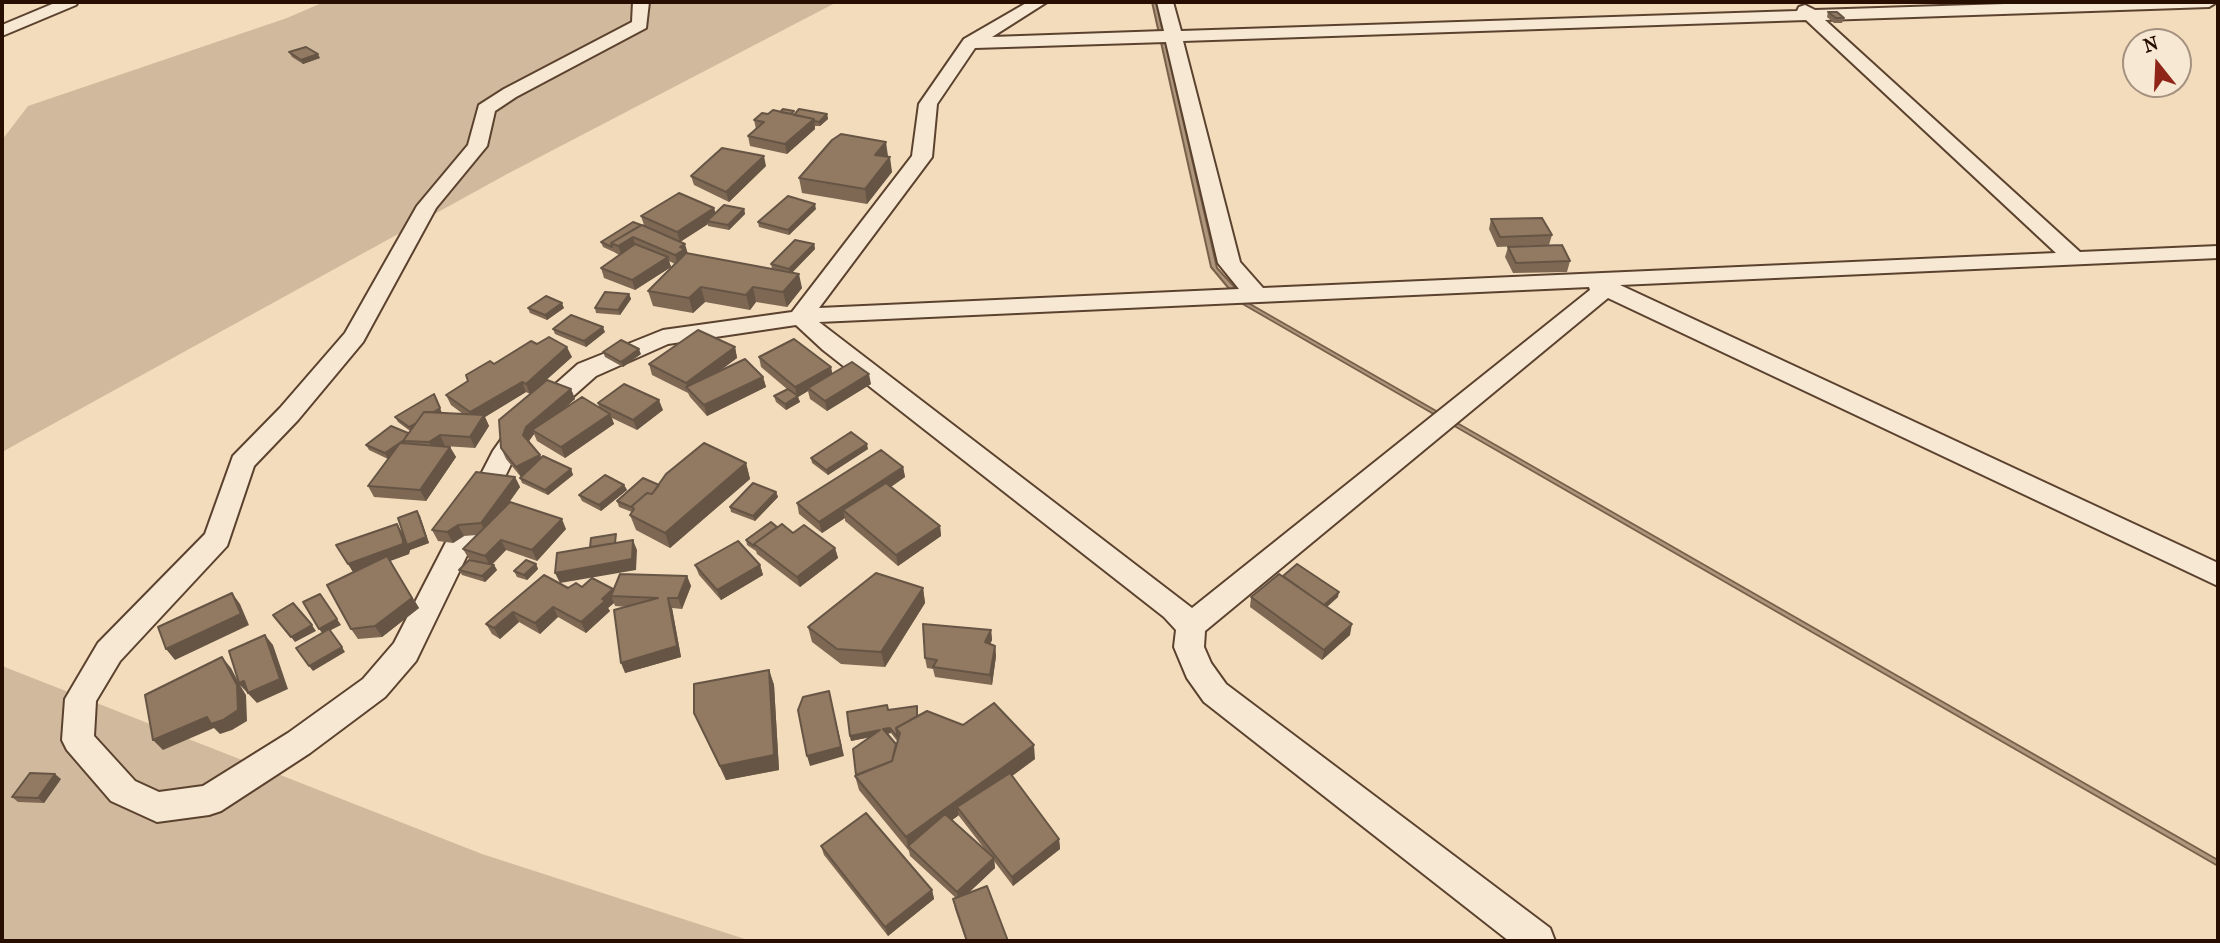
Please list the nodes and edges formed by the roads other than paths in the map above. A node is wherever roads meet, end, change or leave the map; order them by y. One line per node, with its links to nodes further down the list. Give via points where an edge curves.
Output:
1 (70, 2): 8 (street)
2 (641, 2): 15 (street, via 640,24 486,109 477,146 428,206 355,337 242,462 217,538 109,652 81,699 78,740 123,791 146,802 157,807 208,800 299,743 374,688 405,652 502,457 524,426 561,390 587,370 663,337)
3 (1039, 2): 10 (street)
4 (1165, 2): 9 (street)
5 (1796, 2): 7 (street)
6 (2209, 2): 7 (street)
7 (1810, 16): 9 (street); 12 (street)
8 (2, 31)
9 (1174, 36): 10 (street); 14 (street, via 1229,263)
10 (971, 43): 15 (street, via 928,104 922,157)
11 (2218, 251): 12 (street)
12 (2073, 257): 13 (street)
13 (1599, 279): 14 (street); 16 (street, via 1629,300); 17 (street, via 1601,292)
14 (1256, 294): 15 (street)
15 (800, 317): 17 (street)
16 (2218, 575)
17 (1191, 626): 18 (street, via 1189,647 1198,670 1215,692)
18 (1537, 941)

